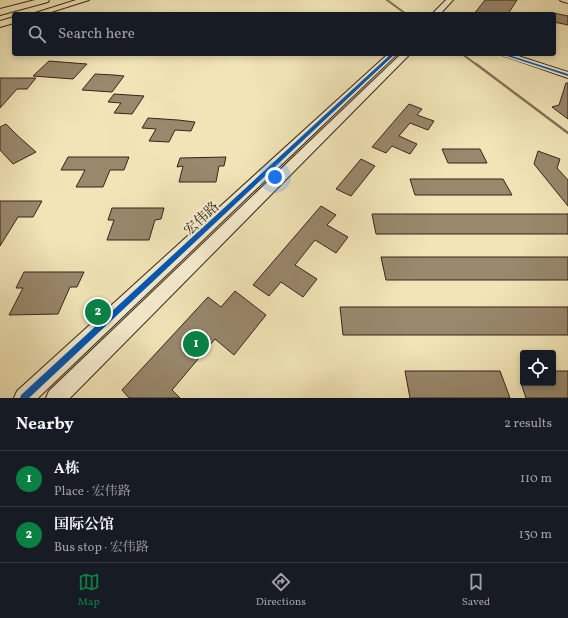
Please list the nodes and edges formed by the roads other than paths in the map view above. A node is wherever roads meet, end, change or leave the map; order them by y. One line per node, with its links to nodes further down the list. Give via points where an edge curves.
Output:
1 (45, 0): 7 (highway)
2 (86, 0): 8 (main road)
3 (450, 0): 9 (street)
4 (459, 0): 10 (street)
5 (563, 0): 6 (street)
6 (568, 1)
7 (0, 12)
8 (43, 12)
9 (442, 12)
10 (442, 12)
11 (12, 21): 12 (main road)
12 (0, 24)
13 (391, 56): 19 (street, 宏伟路)
14 (404, 56): 20 (street, 宏伟路)
15 (509, 56): 18 (street)
16 (517, 56): 17 (street)
17 (568, 72)
18 (568, 75)
19 (24, 398)
20 (56, 398)

